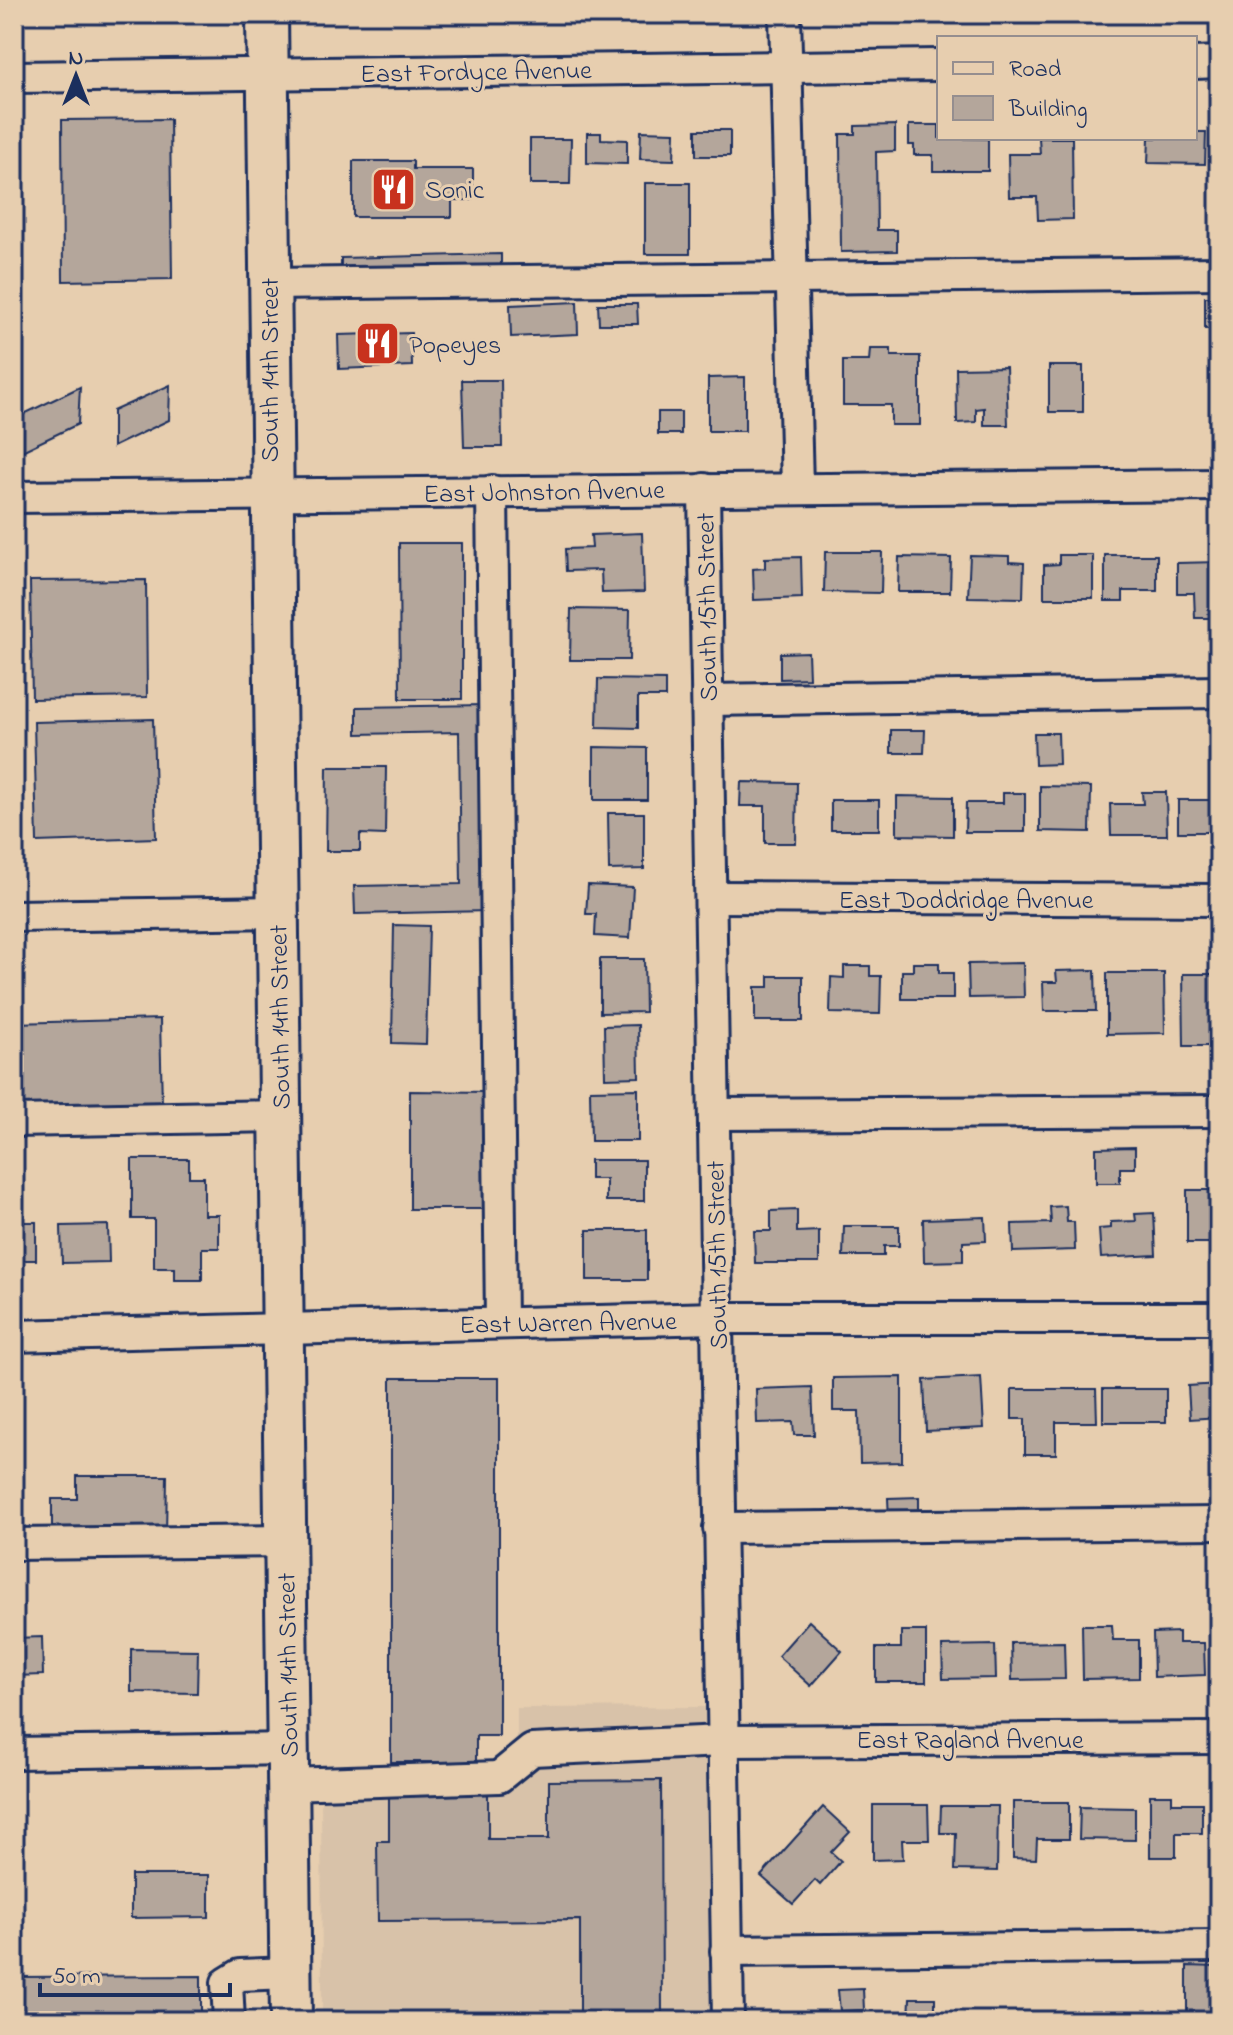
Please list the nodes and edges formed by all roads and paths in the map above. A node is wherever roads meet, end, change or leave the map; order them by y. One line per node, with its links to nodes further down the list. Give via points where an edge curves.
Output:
1 (267, 14): 7 (main road, South 14th Street)
2 (785, 14): 6 (street)
3 (1219, 62): 4 (street)
4 (1197, 63)
5 (937, 65): 6 (street, East Fordyce Avenue)
6 (786, 67): 7 (street, East Fordyce Avenue); 10 (street)
7 (268, 73): 8 (street, East Fordyce Avenue); 11 (main road, South 14th Street)
8 (14, 77)
9 (1219, 273): 10 (street)
10 (792, 278): 11 (street); 13 (street)
11 (269, 284): 16 (main road, South 14th Street)
12 (1219, 485): 13 (street, East Johnston Avenue)
13 (797, 487): 14 (street, East Johnston Avenue)
14 (704, 489): 15 (street, East Johnston Avenue); 19 (street, South 15th Street)
15 (492, 491): 16 (street, East Johnston Avenue); 30 (street)
16 (270, 494): 17 (street, East Johnston Avenue); 22 (main road, South 14th Street)
17 (14, 497)
18 (1219, 692): 19 (street)
19 (708, 700): 20 (street, South 15th Street)
20 (712, 897): 21 (street, East Doddridge Avenue); 25 (street, South 15th Street)
21 (1219, 900)
22 (277, 912): 23 (street); 26 (main road, South 14th Street)
23 (14, 916)
24 (1219, 1111): 25 (street)
25 (714, 1114): 28 (street, South 15th Street)
26 (280, 1116): 27 (street); 31 (main road, South 14th Street)
27 (14, 1121)
28 (717, 1318): 29 (street, East Warren Avenue); 30 (street, East Warren Avenue); 34 (street, South 15th Street)
29 (1219, 1318)
30 (501, 1323): 31 (street, East Warren Avenue)
31 (283, 1328): 32 (street, East Warren Avenue); 35 (main road, South 14th Street)
32 (14, 1336)
33 (1219, 1523): 34 (street)
34 (719, 1528): 38 (street, South 15th Street)
35 (286, 1541): 36 (street); 40 (main road, South 14th Street)
36 (14, 1544)
37 (1219, 1738): 38 (street, East Ragland Avenue)
38 (722, 1741): 40 (street, East Ragland Avenue, via 532,1750 499,1777); 42 (street, South 15th Street)
39 (14, 1753): 40 (street)
40 (288, 1766): 43 (main road, South 14th Street)
41 (1219, 1946): 42 (street)
42 (726, 1951): 46 (street, South 15th Street)
43 (290, 1973): 44 (street, via 240,1975 227,1983); 45 (main road, South 14th Street)
44 (229, 2021)
45 (291, 2021)
46 (728, 2021)

